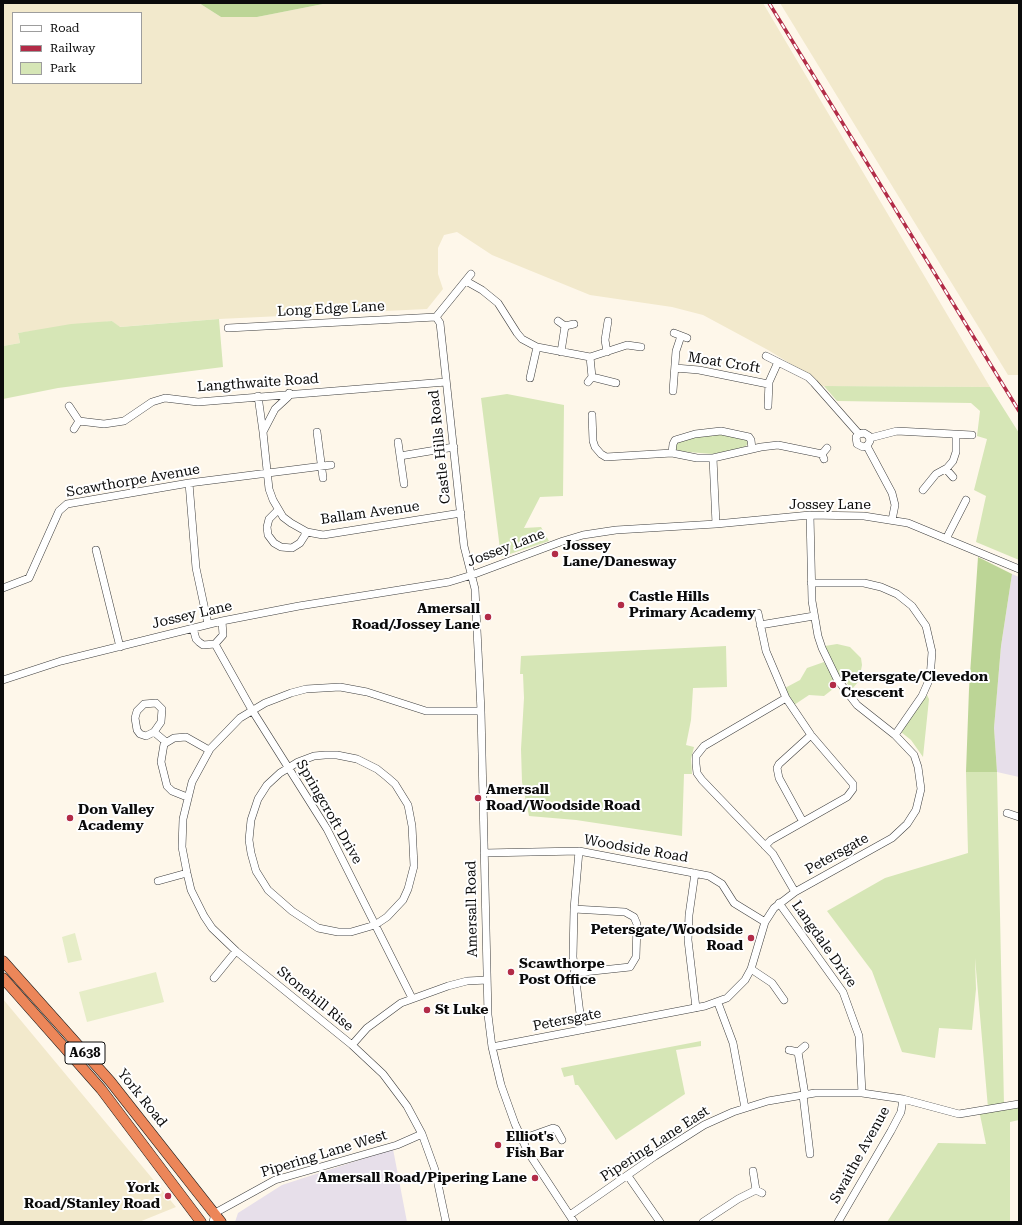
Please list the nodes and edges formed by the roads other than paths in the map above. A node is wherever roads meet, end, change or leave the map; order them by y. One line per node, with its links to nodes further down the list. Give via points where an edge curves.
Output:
1 (471, 274): 2 (street)
2 (466, 281): 3 (street); 10 (street, via 498,303 522,339)
3 (436, 317): 8 (street, Long Edge Lane); 19 (street, Castle Hills Road, via 440,323)
4 (558, 321): 7 (street)
5 (608, 321): 13 (street, via 605,340)
6 (574, 324): 7 (street)
7 (565, 326): 12 (street)
8 (228, 328)
9 (680, 336): 17 (street)
10 (537, 347): 12 (street); 18 (street)
11 (641, 347): 13 (street, via 627,345)
12 (561, 352): 15 (street)
13 (607, 352): 15 (street)
14 (766, 356): 16 (street)
15 (590, 358): 20 (street, via 590,379)
16 (778, 362): 21 (street, Moat Croft); 32 (street, via 814,383)
17 (675, 368): 21 (street, Moat Croft, via 699,370); 22 (street)
18 (530, 378)
19 (446, 382): 23 (street, Langthwaite Road); 38 (street, Castle Hills Road)
20 (616, 383)
21 (768, 384): 26 (street, Moat Croft)
22 (673, 391)
23 (288, 393): 24 (street, Langthwaite Road); 30 (street, via 288,397 275,409)
24 (258, 396): 28 (street, Langthwaite Road, via 198,402 165,398 152,402 124,421 104,424); 30 (street, Ballam Avenue)
25 (69, 406): 28 (street)
26 (768, 406)
27 (592, 415): 40 (street, via 593,441 601,454 611,457)
28 (80, 421): 29 (street)
29 (74, 429)
30 (263, 432): 47 (street, Ballam Avenue)
31 (317, 432): 45 (street)
32 (859, 434): 35 (street, via 866,434); 37 (street, via 856,437 857,444 860,447)
33 (956, 435): 34 (street); 35 (street, via 897,431); 46 (street, via 955,457)
34 (972, 435)
35 (870, 438): 37 (street)
36 (398, 442): 42 (street)
37 (867, 446): 57 (street, via 892,493 895,505)
38 (454, 447): 42 (street); 55 (street, Castle Hills Road)
39 (752, 449): 40 (street, via 752,440 749,437 722,431 696,434 676,440); 41 (street, via 778,445); 43 (street)
40 (672, 453): 43 (street)
41 (825, 454)
42 (400, 456): 51 (street)
43 (713, 458): 58 (street)
44 (331, 465): 45 (street, Scawthorpe Avenue)
45 (321, 466): 47 (street, Scawthorpe Avenue); 49 (street)
46 (946, 469): 48 (street); 52 (street, via 936,474)
47 (267, 473): 50 (street, Scawthorpe Avenue); 54 (street, Ballam Avenue)
48 (953, 477)
49 (323, 478)
50 (189, 483): 65 (street, Scawthorpe Avenue, via 67,504 59,511 29,578); 69 (street, via 196,568)
51 (404, 484)
52 (923, 490)
53 (966, 500): 60 (street)
54 (278, 510): 59 (street, Ballam Avenue, via 292,524); 59 (street, Ballam Avenue, via 269,519 267,527 268,535 274,543 292,548 300,543)
55 (461, 513): 59 (street, Ballam Avenue, via 323,535); 63 (street, Castle Hills Road, via 464,546)
56 (810, 516): 57 (street, Jossey Lane, via 864,516); 58 (street, Jossey Lane); 64 (street, Petersgate)
57 (892, 520): 60 (street, Jossey Lane, via 920,527)
58 (716, 524): 63 (street, Jossey Lane, via 647,527 582,535)
59 (307, 532)
60 (946, 539): 62 (street, Jossey Lane)
61 (96, 550): 73 (street)
62 (1019, 569)
63 (472, 575): 68 (street, Jossey Lane, via 422,587); 77 (street, Amersall Road, via 475,589)
64 (811, 583): 67 (street, Petersgate); 80 (street, via 864,583 881,587 909,603 926,626 932,652 930,678 922,696)
65 (3, 588)
66 (758, 613): 70 (street)
67 (814, 616): 70 (street); 80 (street, Petersgate, via 821,646 837,679 858,705)
68 (222, 621): 69 (street, Jossey Lane); 72 (street, via 223,635)
69 (208, 624): 71 (street, Jossey Lane)
70 (760, 625): 75 (street, via 766,651)
71 (192, 628): 72 (street, via 196,639 203,645); 73 (street, Jossey Lane)
72 (215, 644): 76 (street, Springcroft Drive)
73 (120, 647): 74 (street, Jossey Lane, via 61,661)
74 (3, 680)
75 (786, 698): 79 (street); 88 (street, via 704,746 696,756 697,773 702,780)
76 (252, 710): 77 (street, Stonehill Rise, via 306,689 340,687 367,692 426,711); 82 (street, Stonehill Rise, via 234,724); 83 (street, Springcroft Drive)
77 (481, 711): 90 (street, Amersall Road)
78 (154, 732): 78 (street, via 146,736 137,730 135,718 137,711 144,704 156,703 162,709 161,722); 81 (street)
79 (811, 735): 87 (street, via 777,768 779,778); 87 (street, via 851,780 853,789 847,797)
80 (895, 735): 94 (street, Petersgate, via 914,755 918,767 921,789 916,810 907,824 892,838)
81 (166, 742): 82 (street, via 186,736); 84 (street, via 162,748 161,762 167,786)
82 (209, 750): 84 (street, Stonehill Rise, via 199,766)
83 (288, 767): 98 (street, Springcroft Drive, via 327,829); 98 (street, via 262,792 251,820 251,853 262,882 287,907 318,928 351,932); 98 (street, via 314,756 337,755 357,759 377,769 395,784 408,805 412,826 413,876 403,900 387,917)
84 (187, 797): 91 (street, Stonehill Rise, via 182,836)
85 (1007, 813): 86 (street)
86 (1019, 817)
87 (803, 822): 88 (street)
88 (765, 846): 94 (street, via 782,867)
89 (579, 852): 90 (street, Woodside Road); 92 (street, Woodside Road); 96 (street)
90 (484, 853): 105 (street, Amersall Road)
91 (187, 873): 93 (street); 99 (street, Stonehill Rise, via 191,890 204,916)
92 (695, 873): 97 (street, Woodside Road, via 722,884 734,903); 109 (street, via 688,940)
93 (158, 881)
94 (796, 892): 95 (street, Petersgate)
95 (780, 903): 97 (street, Petersgate); 116 (street, Langdale Drive, via 843,992 859,1036)
96 (574, 909): 102 (street); 102 (street, via 625,912 634,916 637,924 636,957 630,967)
97 (764, 922): 101 (street, Petersgate)
98 (375, 925): 106 (street, Springcroft Drive)
99 (236, 951): 104 (street); 111 (street, Stonehill Rise)
100 (3, 961): 128 (highway, York Road / A638, via 110,1081)
101 (750, 969): 107 (street, via 772,982); 108 (street, Petersgate, via 736,990)
102 (574, 973): 110 (street)
103 (3, 978): 129 (highway, York Road / A638, via 101,1089)
104 (214, 978)
105 (486, 980): 106 (street, via 467,981); 113 (street, Amersall Road)
106 (412, 998): 111 (street, via 367,1028)
107 (784, 1000)
108 (718, 1003): 109 (street, Petersgate); 120 (street, via 733,1043)
109 (696, 1008): 110 (street, Petersgate)
110 (582, 1030): 113 (street, Petersgate)
111 (352, 1045): 121 (street, Stonehill Rise, via 383,1074 407,1106)
112 (805, 1046): 115 (street)
113 (492, 1047): 122 (street, Amersall Road, via 501,1085)
114 (788, 1050): 115 (street)
115 (798, 1052): 117 (street)
116 (862, 1093): 117 (street, Pipering Lane East); 118 (street, Pipering Lane East)
117 (804, 1095): 120 (street, Pipering Lane East); 124 (street)
118 (903, 1099): 119 (street, Pipering Lane East, via 959,1114); 135 (street, Swaithe Avenue, via 901,1112 891,1131)
119 (1019, 1104)
120 (745, 1108): 126 (street, Pipering Lane East, via 704,1125)
121 (422, 1134): 128 (street, Pipering Lane West, via 397,1145 275,1180); 131 (street, Stonehill Rise, via 435,1170)
122 (522, 1139): 123 (street, via 553,1128); 127 (street, Amersall Road)
123 (562, 1140)
124 (810, 1154)
125 (753, 1171): 134 (street, via 759,1191 738,1199)
126 (628, 1176): 127 (street, Pipering Lane East); 133 (street)
127 (570, 1215): 132 (street, Amersall Road)
128 (214, 1218): 130 (highway, York Road / A638)
129 (202, 1222)
130 (220, 1222)
131 (446, 1222)
132 (574, 1222)
133 (660, 1222)
134 (702, 1222)
135 (838, 1222)

